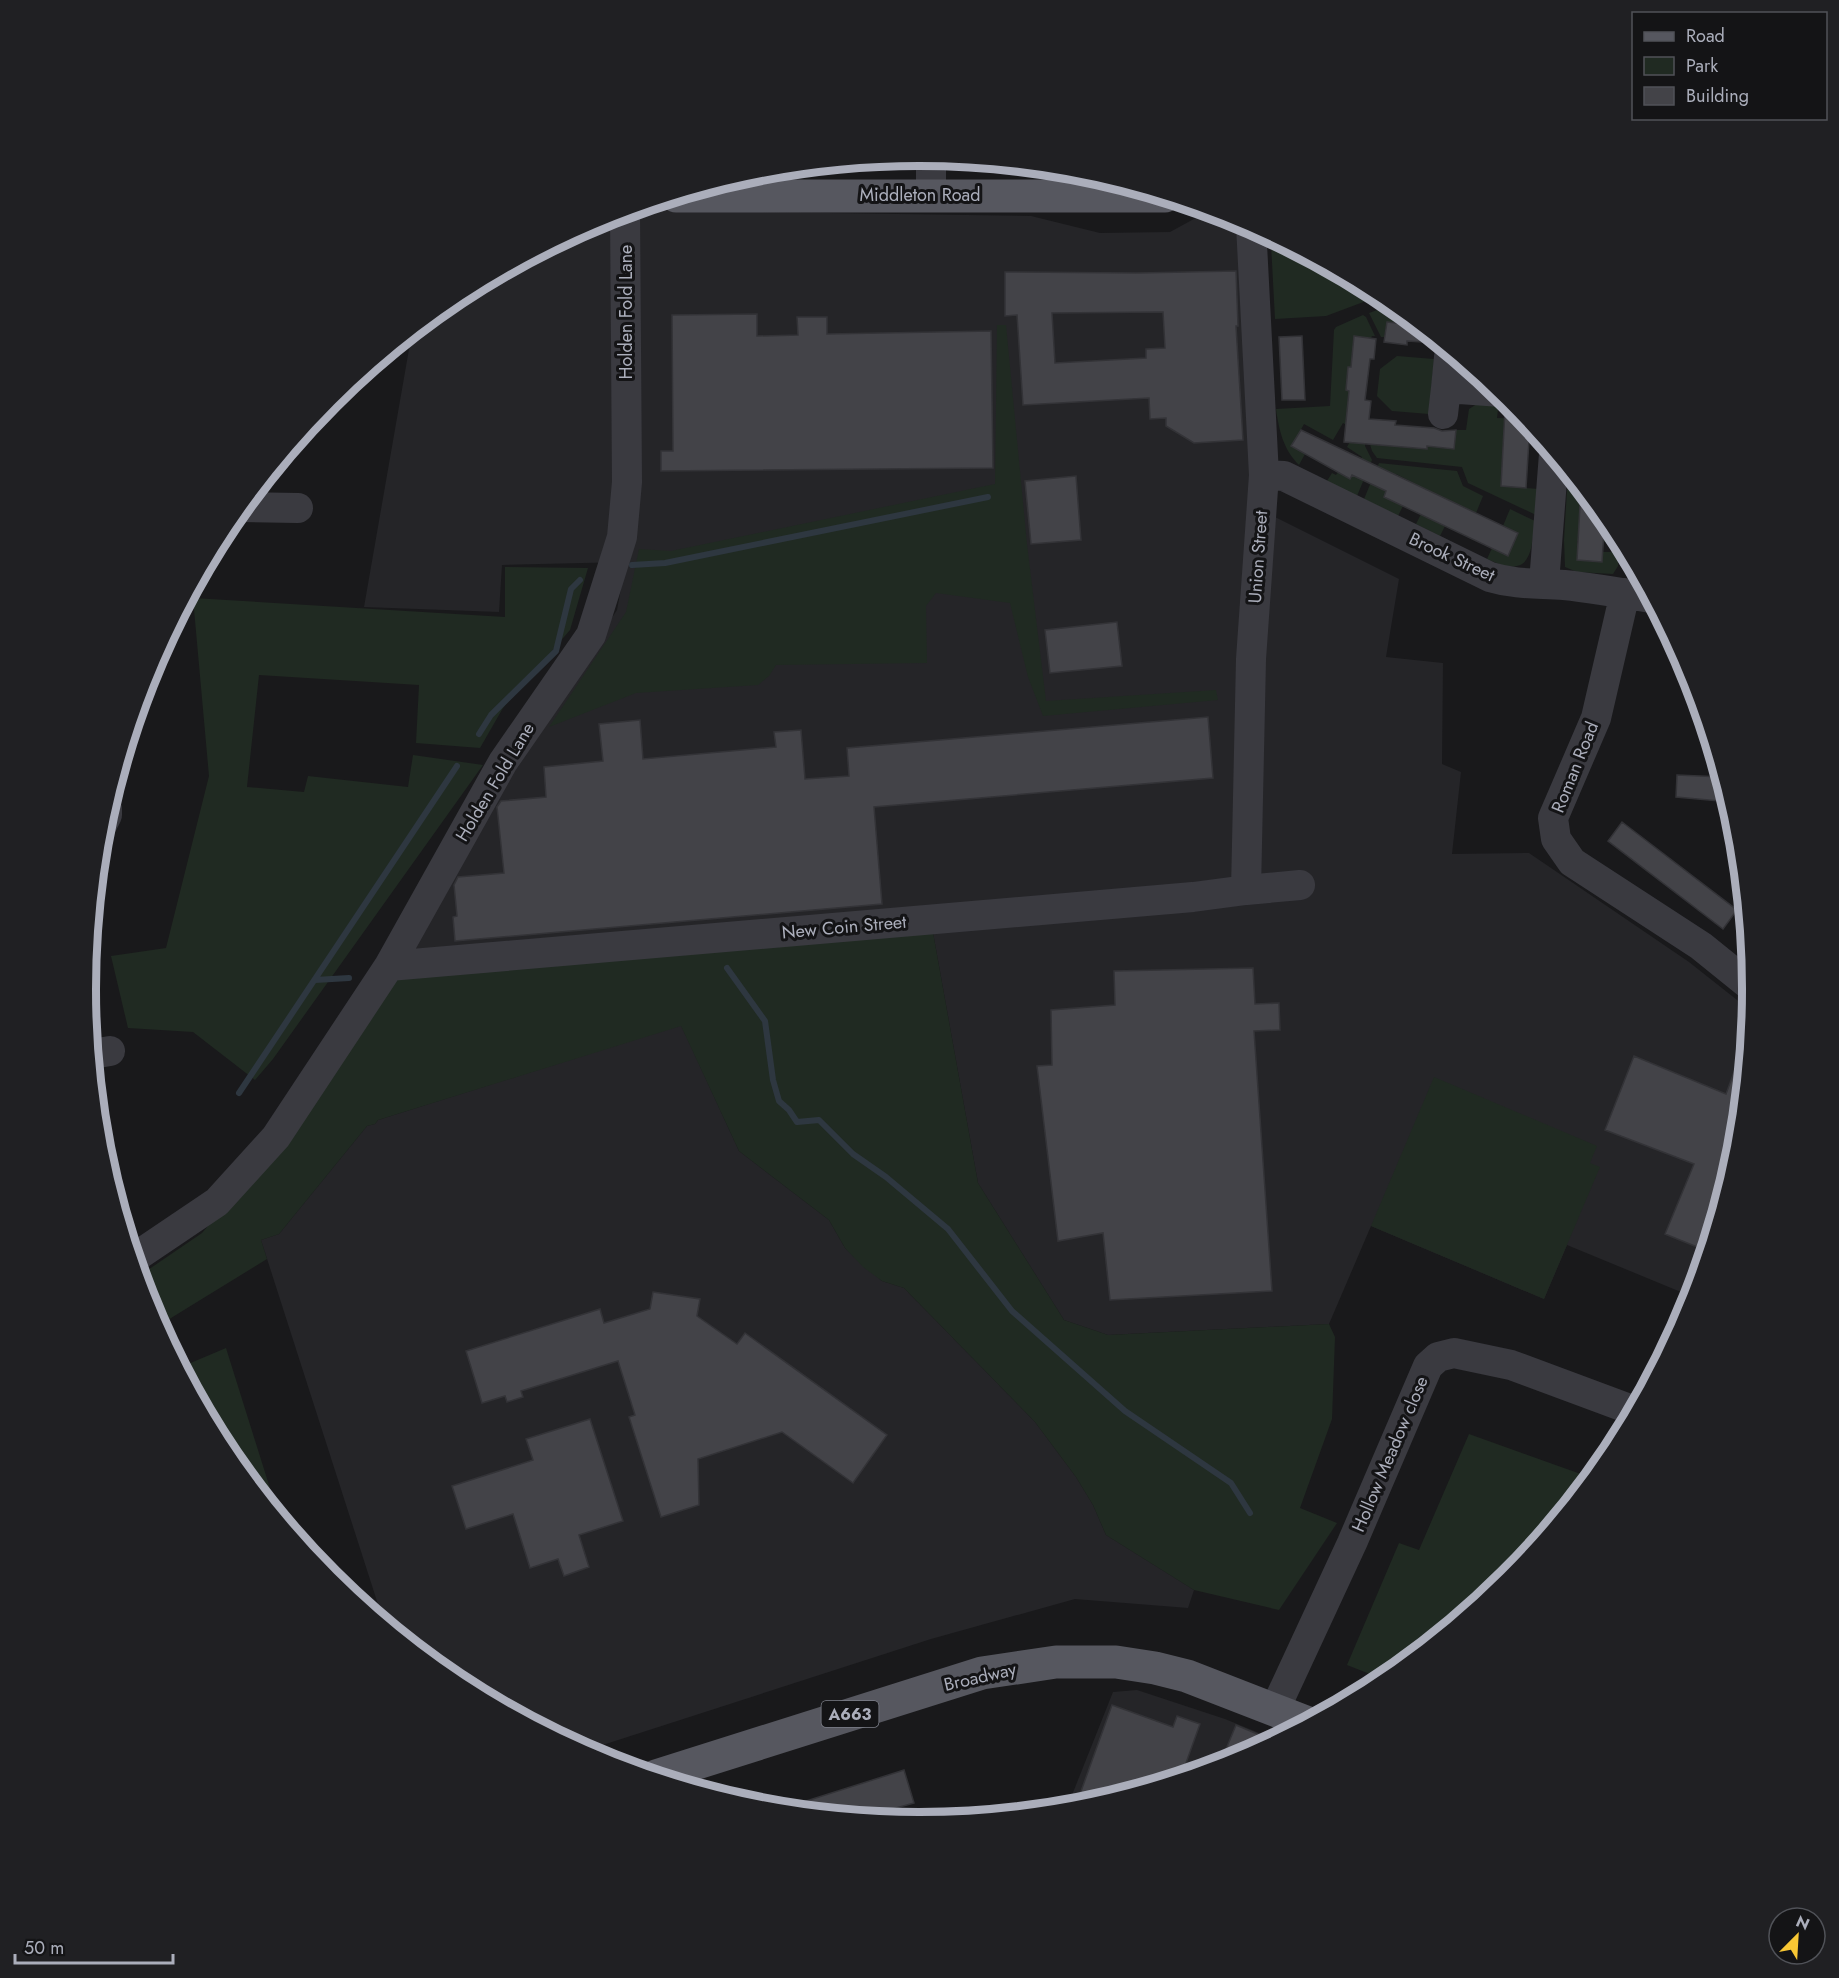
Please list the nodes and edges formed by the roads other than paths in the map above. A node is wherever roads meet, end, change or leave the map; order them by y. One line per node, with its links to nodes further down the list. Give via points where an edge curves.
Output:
1 (931, 166): 4 (street)
2 (1133, 194): 4 (main road, Middleton Road)
3 (703, 195): 4 (main road, Middleton Road)
4 (931, 195)
5 (625, 220): 17 (street, Holden Fold Lane, via 627,482 622,537 595,624 503,762)
6 (1252, 235): 10 (street, Union Street)
7 (1449, 359): 8 (street, via 1444,401)
8 (1488, 394)
9 (1553, 464): 13 (street)
10 (1264, 475): 13 (street, Brook Street, via 1284,476 1490,577 1522,584); 16 (street, Union Street, via 1251,659)
11 (252, 507): 12 (street)
12 (298, 508)
13 (1544, 583): 14 (street, Brook Street)
14 (1638, 595): 18 (street, Roman Road, via 1596,717 1553,818 1556,839 1572,862 1701,946)
15 (1300, 885): 16 (street, New Coin Street)
16 (1246, 890): 17 (street, New Coin Street)
17 (389, 966): 19 (street, Holden Fold Lane, via 276,1137 217,1202)
18 (1743, 980)
19 (140, 1254)
20 (1628, 1409): 21 (street, Hollow Meadow close, via 1511,1365 1454,1353 1438,1357 1428,1366)
21 (1275, 1709): 22 (main road, Broadway / A663); 23 (main road, Broadway / A663, via 1155,1668 1116,1662 1056,1662 982,1673)
22 (1300, 1719)
23 (667, 1773)

